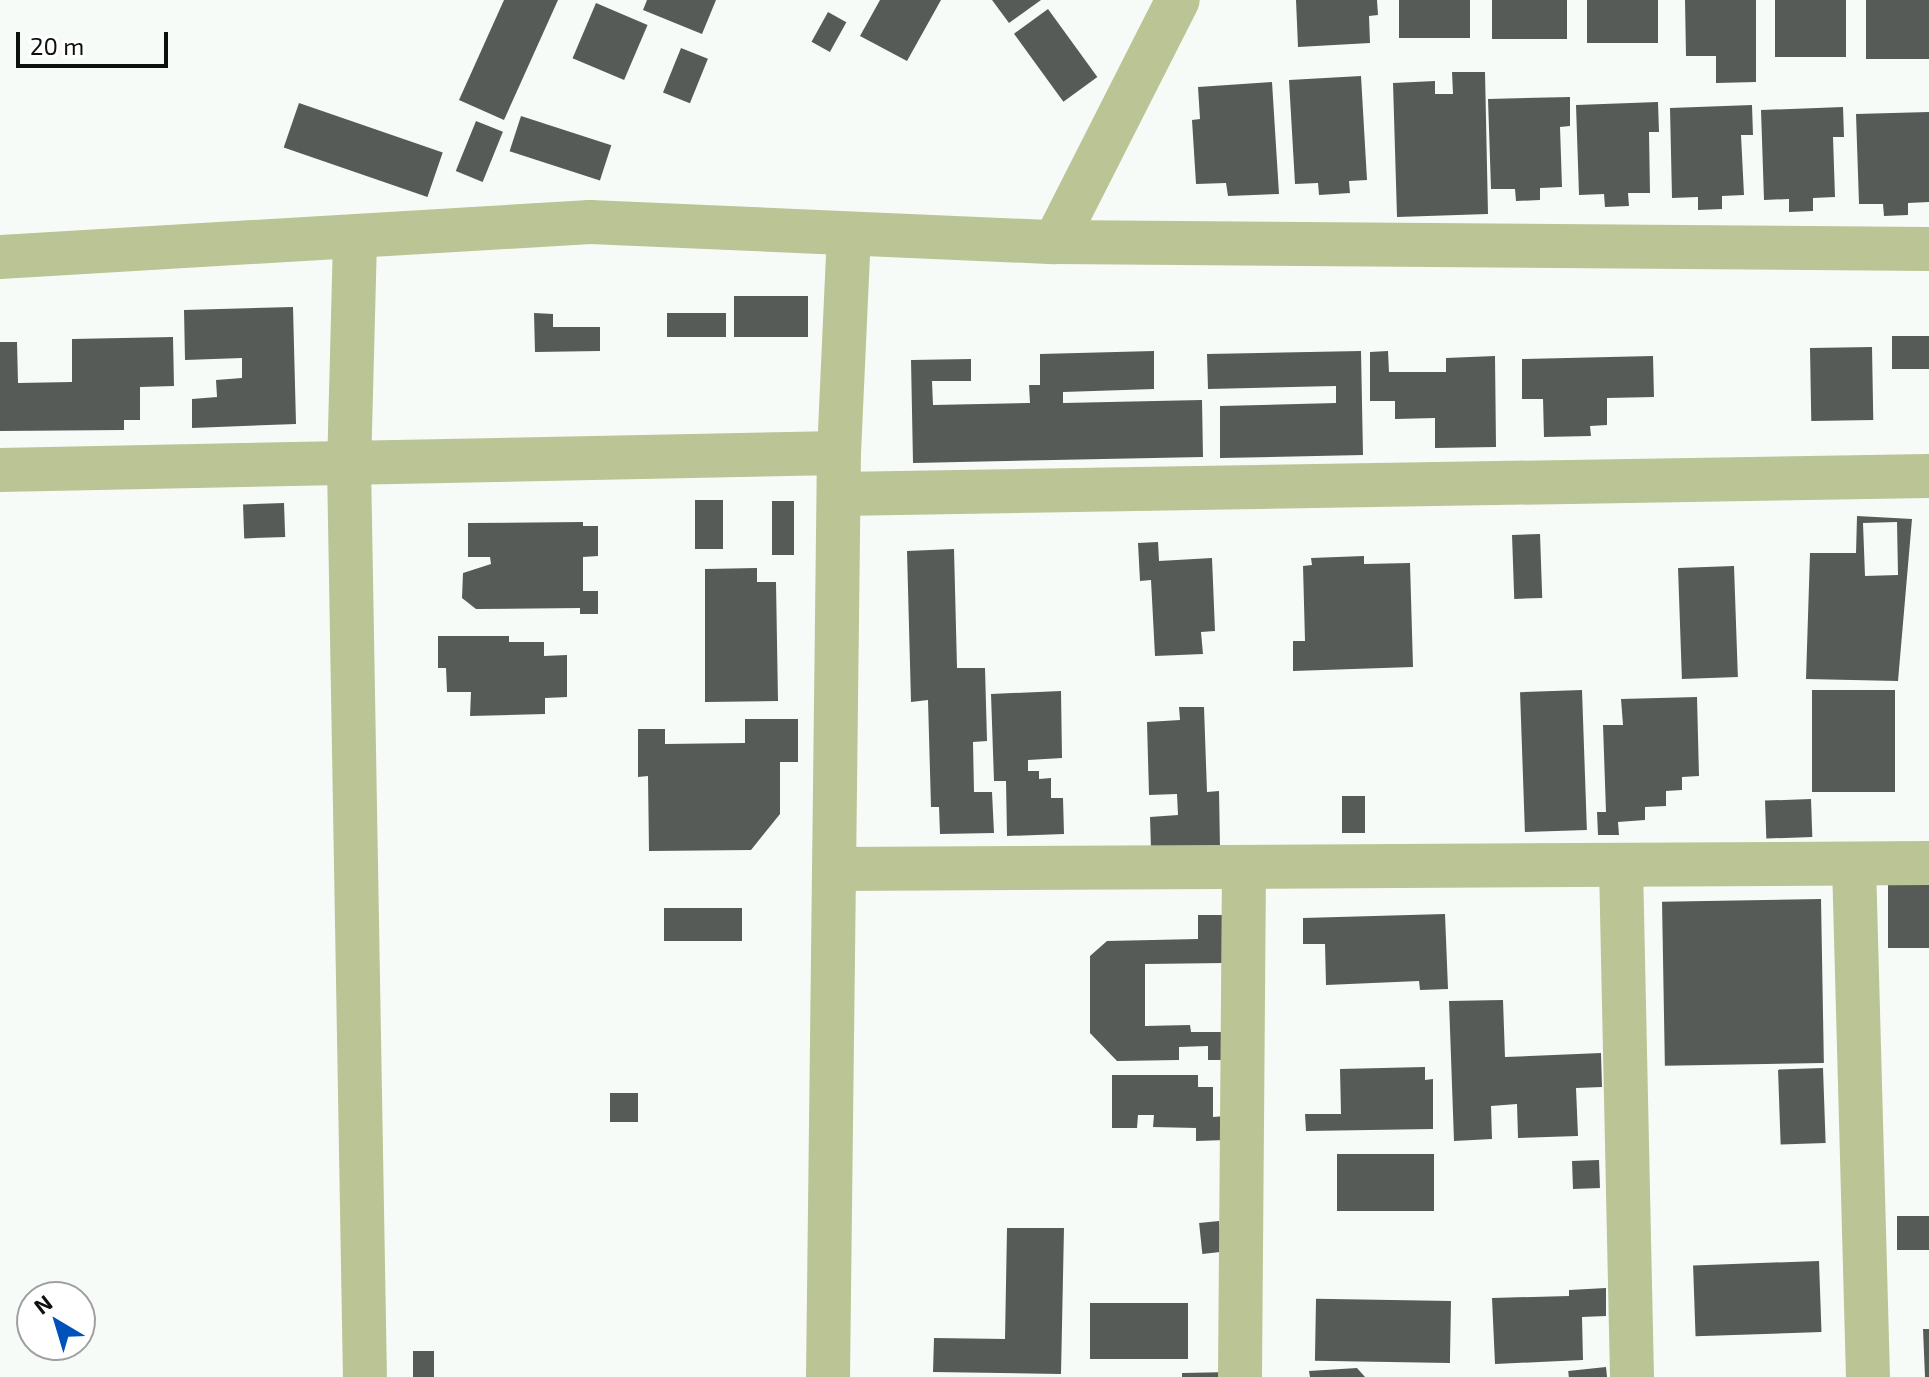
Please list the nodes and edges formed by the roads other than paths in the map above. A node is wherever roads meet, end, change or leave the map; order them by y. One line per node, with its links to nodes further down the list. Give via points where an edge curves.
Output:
1 (1178, 0): 4 (street)
2 (849, 235): 3 (street, via 590,222); 4 (street); 9 (street)
3 (355, 240): 6 (street); 7 (street)
4 (1055, 242): 5 (street)
5 (1929, 249)
6 (0, 257)
7 (349, 464): 8 (street); 9 (street); 16 (street)
8 (0, 470)
9 (839, 473): 10 (street); 15 (street)
10 (1929, 476)
11 (1929, 863): 12 (street)
12 (1854, 864): 13 (street); 20 (street)
13 (1621, 865): 14 (street); 19 (street)
14 (1244, 867): 15 (street); 18 (street)
15 (834, 869): 17 (street)
16 (365, 1377)
17 (828, 1377)
18 (1240, 1377)
19 (1632, 1377)
20 (1868, 1377)

